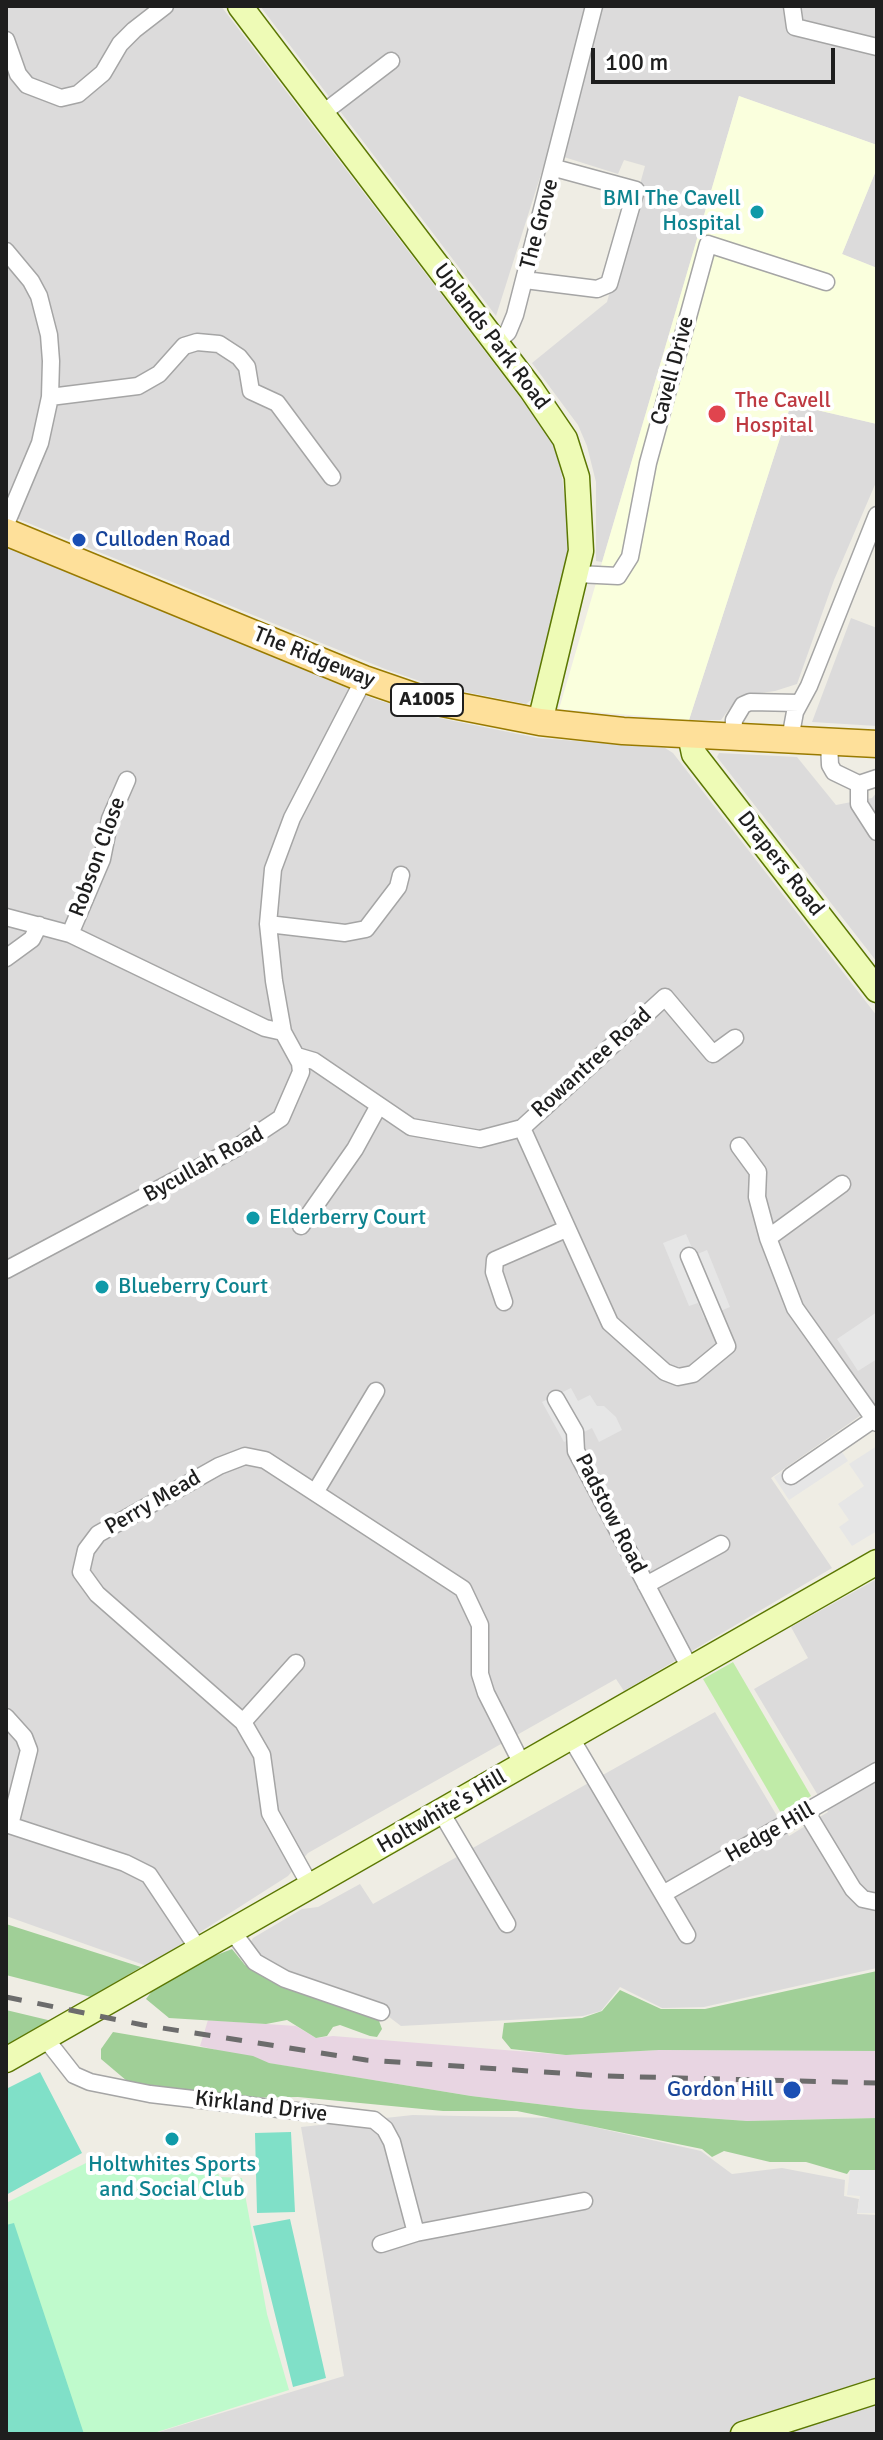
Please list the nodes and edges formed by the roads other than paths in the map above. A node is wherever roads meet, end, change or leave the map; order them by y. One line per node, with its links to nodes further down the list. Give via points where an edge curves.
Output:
1 (165, 6): 5 (street, via 120,44 103,73 78,94 61,98 27,85)
2 (240, 6): 8 (street, Uplands Park Road)
3 (594, 6): 9 (street, The Grove)
4 (792, 6): 6 (street, via 790,32)
5 (6, 40)
6 (877, 47)
7 (391, 61): 8 (street)
8 (323, 113): 13 (street, Uplands Park Road)
9 (555, 168): 11 (street, The Grove); 11 (street, The Grove, via 636,190 609,284 597,289)
10 (6, 251): 14 (street, via 31,281 45,315)
11 (525, 280): 13 (street, The Grove, via 512,326)
12 (826, 282): 19 (street, Cavell Drive, via 708,244 648,463 630,557 618,576)
13 (496, 343): 19 (street, Uplands Park Road, via 565,439 581,515)
14 (50, 397): 15 (street, via 138,386 159,374 184,346 219,344 239,357 247,367 251,391 277,403); 17 (street, via 40,443)
15 (332, 477)
16 (877, 515): 21 (street)
17 (6, 524)
18 (6, 532): 20 (main road, The Ridgeway / A1005)
19 (577, 574): 22 (street, Uplands Park Road)
20 (364, 679): 22 (main road, The Ridgeway / A1005, via 422,699); 34 (street, via 282,842 268,896)
21 (799, 703): 24 (street, via 743,705 734,720); 25 (street)
22 (540, 722): 23 (main road, The Ridgeway / A1005)
23 (690, 735): 24 (main road, The Ridgeway / A1005); 38 (street, Drapers Road, via 694,754)
24 (733, 737): 25 (main road, The Ridgeway / A1005)
25 (790, 739): 26 (main road, The Ridgeway / A1005)
26 (829, 742): 27 (main road, The Ridgeway / A1005); 30 (street, via 834,772)
27 (877, 744)
28 (877, 778): 30 (street)
29 (127, 780): 36 (street, Robson Close)
30 (859, 784): 31 (street, via 859,804)
31 (877, 832)
32 (401, 875): 34 (street, via 398,887 366,929 345,933)
33 (6, 917): 35 (street)
34 (268, 924): 39 (street)
35 (39, 925): 36 (street); 37 (street, via 32,939)
36 (70, 934): 39 (street)
37 (6, 958)
38 (877, 990)
39 (283, 1032): 41 (street)
40 (735, 1038): 43 (street, Rowantree Road, via 713,1054 665,997)
41 (297, 1056): 42 (street, Rowantree Road, via 314,1061); 50 (street, Bycullah Road, via 299,1080 281,1118 268,1130)
42 (378, 1107): 43 (street, Rowantree Road, via 411,1127 445,1135 480,1139); 46 (street)
43 (522, 1128): 47 (street)
44 (739, 1146): 48 (street, via 758,1172 757,1197)
45 (842, 1184): 48 (street)
46 (301, 1226)
47 (566, 1229): 49 (street, via 610,1323 665,1372 678,1377 693,1374 727,1346); 51 (street, via 495,1260)
48 (768, 1238): 54 (street, via 795,1308)
49 (689, 1256)
50 (6, 1270)
51 (504, 1302)
52 (376, 1391): 56 (street)
53 (556, 1399): 59 (street, Padstow Road, via 575,1432 576,1451)
54 (875, 1421): 55 (street)
55 (791, 1476)
56 (316, 1491): 63 (street, Perry Mead, via 265,1460 245,1456 98,1534 86,1550 81,1572 97,1594); 65 (street, Perry Mead, via 463,1589 480,1625 480,1674 486,1693)
57 (721, 1544): 59 (street, Padstow Road)
58 (877, 1562): 61 (street, Holtwhite's Hill)
59 (646, 1585): 61 (street, Padstow Road)
60 (296, 1663): 63 (street)
61 (691, 1670): 64 (street, Holtwhite's Hill)
62 (6, 1717): 69 (street, via 29,1750)
63 (243, 1722): 70 (street, Perry Mead, via 262,1755 270,1813)
64 (571, 1738): 65 (street, Holtwhite's Hill); 71 (street)
65 (523, 1766): 67 (street, Holtwhite's Hill)
66 (877, 1771): 68 (street, Hedge Hill)
67 (441, 1812): 70 (street, Holtwhite's Hill); 73 (street)
68 (807, 1813): 71 (street, Hedge Hill); 72 (street, via 853,1889 863,1899)
69 (8, 1824): 76 (street, via 149,1875)
70 (311, 1887): 74 (street, Holtwhite's Hill)
71 (663, 1894): 75 (street)
72 (877, 1902)
73 (507, 1924)
74 (232, 1931): 76 (street, Holtwhite's Hill); 77 (street, via 255,1962 269,1971)
75 (687, 1935)
76 (199, 1950): 78 (street, Holtwhite's Hill)
77 (381, 2012)
78 (45, 2038): 79 (street, Holtwhite's Hill); 81 (street, Kirkland Drive, via 74,2075 90,2082 374,2120 392,2142)
79 (6, 2060)
80 (584, 2201): 81 (street)
81 (416, 2233): 82 (street)
82 (381, 2244)
83 (877, 2391): 84 (street)
84 (743, 2434)

